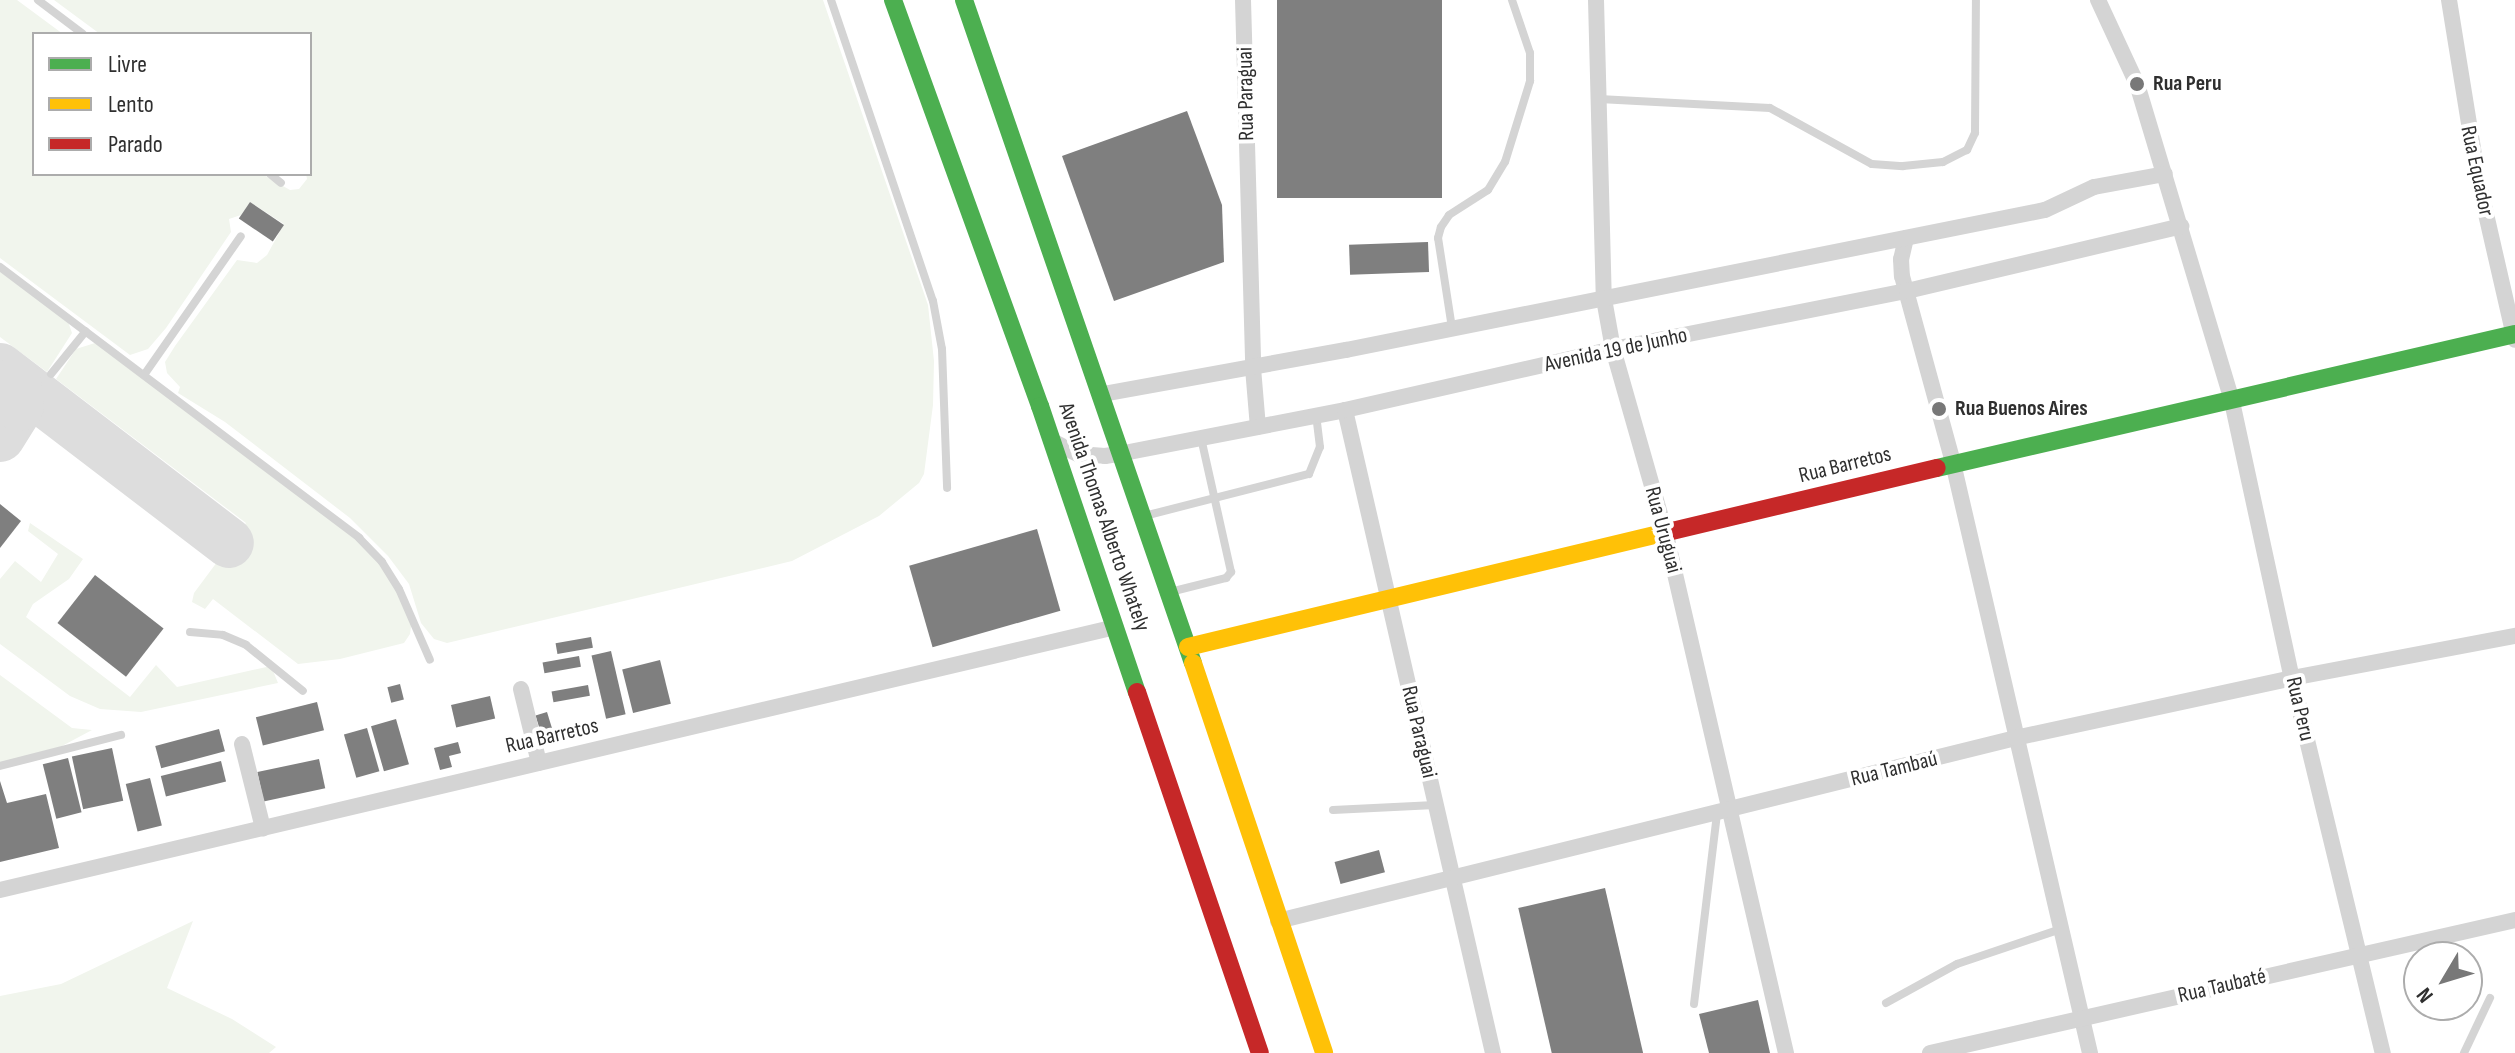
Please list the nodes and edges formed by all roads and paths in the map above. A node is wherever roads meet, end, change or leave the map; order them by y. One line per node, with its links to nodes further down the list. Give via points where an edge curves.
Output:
1 (38, 0): 11 (lane)
2 (831, 0): 38 (lane, via 933,301 942,349)
3 (893, 0): 35 (main road, Avenida Thomas Alberto Whately)
4 (962, 0): 29 (main road, Avenida Thomas Alberto Whately)
5 (1243, 0): 26 (street, Rua Paraguai)
6 (1512, 0): 22 (lane, via 1530,53 1530,81 1505,162 1488,190 1449,215 1441,227 1438,238)
7 (1596, 0): 12 (street, Rua Uruguai)
8 (1976, 0): 12 (lane, via 1975,133 1967,150 1943,162 1872,164 1786,115 1760,107)
9 (2098, 0): 13 (street, Rua Peru, via 2137,84)
10 (2449, 0): 24 (street, Rua Equador, via 2478,179)
11 (80, 32)
12 (1599, 99): 21 (street, Rua Uruguai)
13 (2165, 174): 16 (street, Rua Peru); 18 (street, via 2094,187 2045,210)
14 (272, 176): 15 (lane)
15 (281, 183)
16 (2181, 226): 20 (street, Avenida 19 de Junho); 30 (street, Rua Peru)
17 (241, 236): 28 (lane)
18 (1906, 238): 20 (street, via 1901,269); 21 (street)
19 (0, 267): 23 (lane)
20 (1907, 291): 25 (street, Avenida 19 de Junho); 37 (street)
21 (1604, 299): 22 (street); 25 (street, Rua Uruguai)
22 (1452, 329): 26 (street)
23 (86, 331): 27 (lane); 28 (lane)
24 (2515, 336): 30 (main road, Rua Barretos)
25 (1613, 349): 31 (street, Avenida 19 de Junho); 41 (street, Rua Uruguai)
26 (1253, 368): 29 (street); 33 (street, Rua Paraguai)
27 (51, 374)
28 (144, 375): 48 (lane, via 359,538 399,589)
29 (1103, 394): 36 (main road, Avenida Thomas Alberto Whately)
30 (2231, 397): 37 (main road, Rua Barretos); 49 (street, Rua Peru)
31 (1345, 410): 32 (street, Avenida 19 de Junho); 43 (street, Rua Paraguai)
32 (1316, 416): 33 (street, Avenida 19 de Junho); 39 (lane, via 1320,447 1309,474)
33 (1258, 427): 34 (street, Avenida 19 de Junho)
34 (1201, 438): 36 (street, Avenida 19 de Junho); 39 (lane)
35 (1052, 441): 36 (street, Avenida 19 de Junho, via 1078,454); 44 (main road, Avenida Thomas Alberto Whately)
36 (1124, 453): 40 (main road, Avenida Thomas Alberto Whately)
37 (1953, 463): 41 (main road, Rua Barretos); 53 (street)
38 (947, 488)
39 (1213, 499): 40 (lane); 42 (lane, via 1231,572 1226,578)
40 (1144, 516): 42 (main road, Avenida Thomas Alberto Whately)
41 (1666, 535): 43 (main road, Rua Barretos); 59 (street, Rua Uruguai)
42 (1169, 592): 47 (main road, Avenida Thomas Alberto Whately)
43 (1388, 599): 47 (main road, Rua Barretos); 57 (street, Rua Paraguai)
44 (1115, 627): 55 (street, Rua Barretos); 71 (main road, Avenida Thomas Alberto Whately)
45 (190, 632): 51 (lane, via 223,635 246,645)
46 (2515, 636): 49 (street, Rua Tambaú)
47 (1188, 647): 64 (main road, Avenida Thomas Alberto Whately)
48 (430, 660)
49 (2292, 678): 53 (street, Rua Tambaú); 66 (street, Rua Peru)
50 (521, 689): 55 (street)
51 (303, 691)
52 (121, 735): 56 (lane)
53 (2015, 738): 59 (street, Rua Tambaú); 65 (street)
54 (242, 744): 60 (street)
55 (539, 763): 60 (street, Rua Barretos)
56 (0, 766)
57 (1436, 805): 58 (lane); 61 (street, Rua Paraguai)
58 (1333, 810)
59 (1723, 812): 61 (street, Rua Tambaú); 69 (lane); 74 (street, Rua Uruguai)
60 (263, 828): 62 (street, Rua Barretos)
61 (1452, 876): 64 (street, Rua Tambaú); 73 (street, Rua Paraguai)
62 (0, 890)
63 (2515, 920): 66 (street, Rua Taubaté)
64 (1278, 921): 72 (main road, Avenida Thomas Alberto Whately)
65 (2061, 929): 68 (lane, via 1957,964); 70 (street)
66 (2359, 955): 70 (street, Rua Taubaté); 77 (street, Rua Peru)
67 (2490, 998): 78 (lane)
68 (1886, 1003)
69 (1694, 1004)
70 (2083, 1018): 75 (street, Rua Taubaté); 76 (street)
71 (1260, 1053)
72 (1324, 1053)
73 (1493, 1053)
74 (1786, 1053)
75 (1930, 1053)
76 (2090, 1053)
77 (2383, 1053)
78 (2464, 1053)

